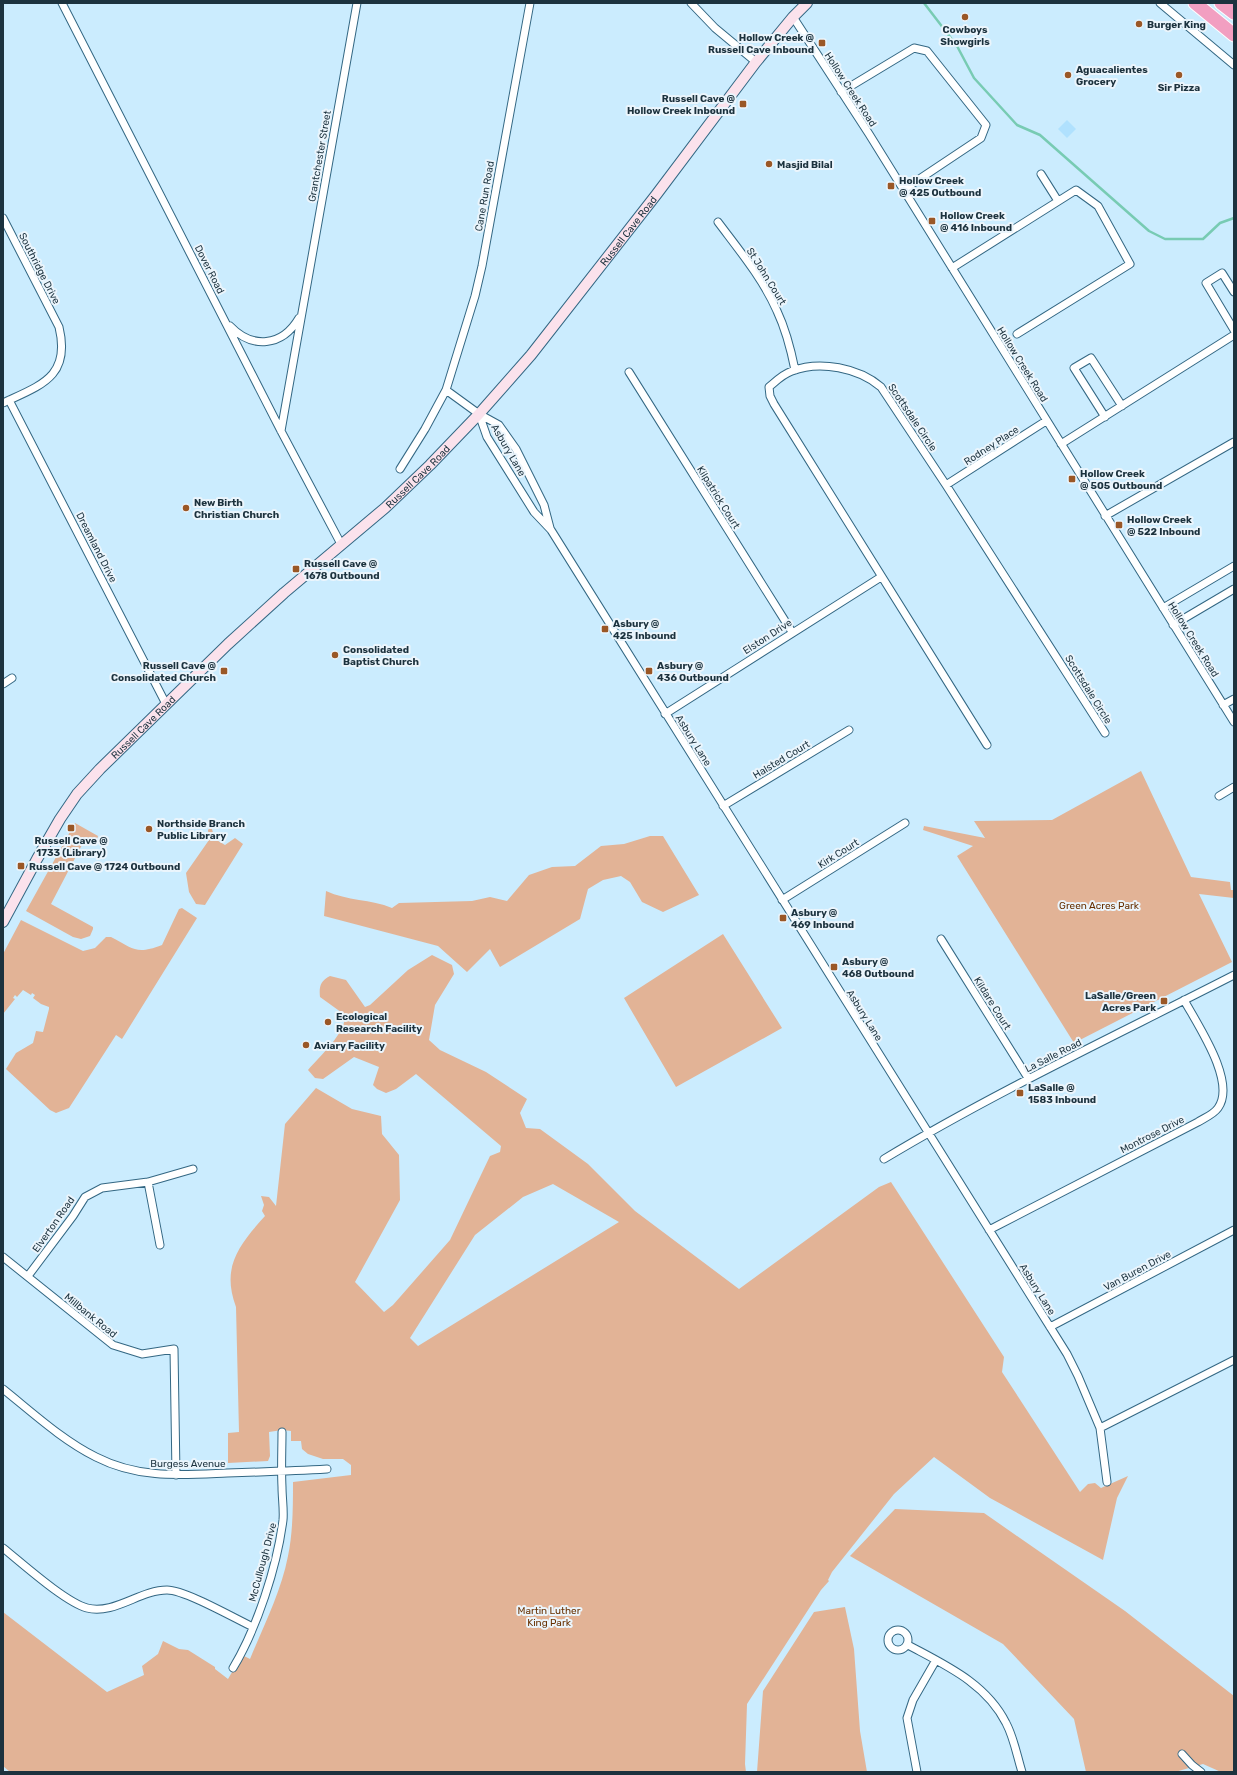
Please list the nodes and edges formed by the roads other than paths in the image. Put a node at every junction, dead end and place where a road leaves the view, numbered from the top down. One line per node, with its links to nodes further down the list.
1 (62, 3): 10 (street, Dover Road)
2 (68, 3): 10 (street)
3 (357, 3): 24 (street, Grantchester Street)
4 (530, 3): 31 (street, Cane Run Road)
5 (691, 3): 14 (street)
6 (807, 3): 12 (main road, Russell Cave Road)
7 (1160, 3): 15 (street)
8 (1195, 3): 13 (highway)
9 (1221, 3): 11 (highway)
10 (67, 13): 25 (street, Dover Road)
11 (1234, 14)
12 (793, 17): 14 (main road, Russell Cave Road); 16 (street, Hollow Creek Road)
13 (1234, 35)
14 (756, 62): 34 (main road, Russell Cave Road)
15 (1234, 65)
16 (841, 92): 18 (street, Hollow Creek Road); 18 (street)
17 (1041, 174): 19 (street)
18 (903, 190): 22 (street, Hollow Creek Road)
19 (1058, 201): 22 (street); 27 (street)
20 (3, 218): 32 (street, Southridge Drive)
21 (718, 222): 29 (street, St John Court)
22 (952, 268): 36 (street, Hollow Creek Road)
23 (1234, 292): 26 (street)
24 (302, 313): 25 (street, Grantchester Street); 37 (street, Grantchester Street)
25 (225, 321): 37 (street, Dover Road)
26 (1234, 330)
27 (1018, 334)
28 (1234, 336): 33 (street)
29 (795, 370): 41 (street, Scottsdale Circle); 46 (street, Scottsdale Circle)
30 (629, 372): 50 (street, Kilpatrick Court)
31 (446, 390): 34 (street); 40 (street, Cane Run Road)
32 (6, 402): 54 (street, Dreamland Drive)
33 (1122, 406): 35 (street); 35 (street)
34 (479, 414): 43 (street, Asbury Lane); 43 (street, Asbury Lane); 44 (main road, Russell Cave Road)
35 (1105, 416): 39 (street)
36 (1046, 421): 39 (street, Hollow Creek Road); 41 (street, Rodney Place)
37 (281, 432): 44 (street, Dover Road)
38 (1234, 442): 42 (street)
39 (1061, 444): 42 (street, Hollow Creek Road)
40 (400, 469)
41 (946, 485): 59 (street, Scottsdale Circle)
42 (1105, 516): 48 (street, Hollow Creek Road)
43 (551, 530): 56 (street, Asbury Lane)
44 (342, 544): 54 (main road, Russell Cave Road)
45 (1234, 566): 48 (street)
46 (881, 577): 50 (street, Elston Drive); 60 (street, Scottsdale Circle)
47 (1234, 590): 49 (street)
48 (1163, 608): 49 (street, Hollow Creek Road)
49 (1173, 625): 55 (street, Hollow Creek Road)
50 (792, 632): 56 (street, Elston Drive)
51 (12, 678): 52 (street)
52 (3, 684)
53 (1234, 699): 55 (street)
54 (166, 704): 66 (main road, Russell Cave Road)
55 (1224, 705): 57 (street, Hollow Creek Road)
56 (665, 714): 63 (street, Asbury Lane)
57 (1234, 722)
58 (849, 730): 63 (street, Halsted Court)
59 (1105, 733)
60 (987, 745)
61 (1234, 787): 62 (street)
62 (1219, 796)
63 (723, 806): 65 (street, Asbury Lane)
64 (905, 823): 65 (street, Kirk Court)
65 (782, 900): 72 (street, Asbury Lane)
66 (7, 907): 67 (main road, Russell Cave Road)
67 (3, 922)
68 (941, 939): 71 (street, Kildare Court)
69 (1234, 974): 70 (street, La Salle Road)
70 (1184, 1000): 71 (street, La Salle Road); 76 (street, Montrose Drive)
71 (1028, 1078): 72 (street, La Salle Road)
72 (927, 1133): 73 (street, La Salle Road); 76 (street, Asbury Lane)
73 (884, 1158)
74 (193, 1169): 75 (street, Elverton Road)
75 (148, 1182): 78 (street); 80 (street, Elverton Road)
76 (989, 1230): 81 (street, Asbury Lane)
77 (1234, 1230): 81 (street, Van Buren Drive)
78 (160, 1245)
79 (3, 1257): 80 (street, Millbank Road)
80 (28, 1276): 88 (street, Millbank Road)
81 (1050, 1327): 84 (street, Asbury Lane)
82 (1234, 1360): 84 (street)
83 (3, 1389): 88 (street, Burgess Avenue)
84 (1100, 1428): 89 (street, Asbury Lane)
85 (282, 1432): 87 (street, McCullough Drive)
86 (327, 1469): 87 (street, Burgess Avenue)
87 (281, 1472): 88 (street, Burgess Avenue); 91 (street, McCullough Drive)
88 (176, 1475)
89 (1107, 1482)
90 (3, 1548): 91 (street)
91 (253, 1627): 94 (street, McCullough Drive)
92 (908, 1645): 93 (street)
93 (936, 1660): 96 (street); 97 (street)
94 (233, 1668)
95 (1182, 1754): 98 (street)
96 (917, 1772)
97 (1022, 1772)
98 (1201, 1772)

